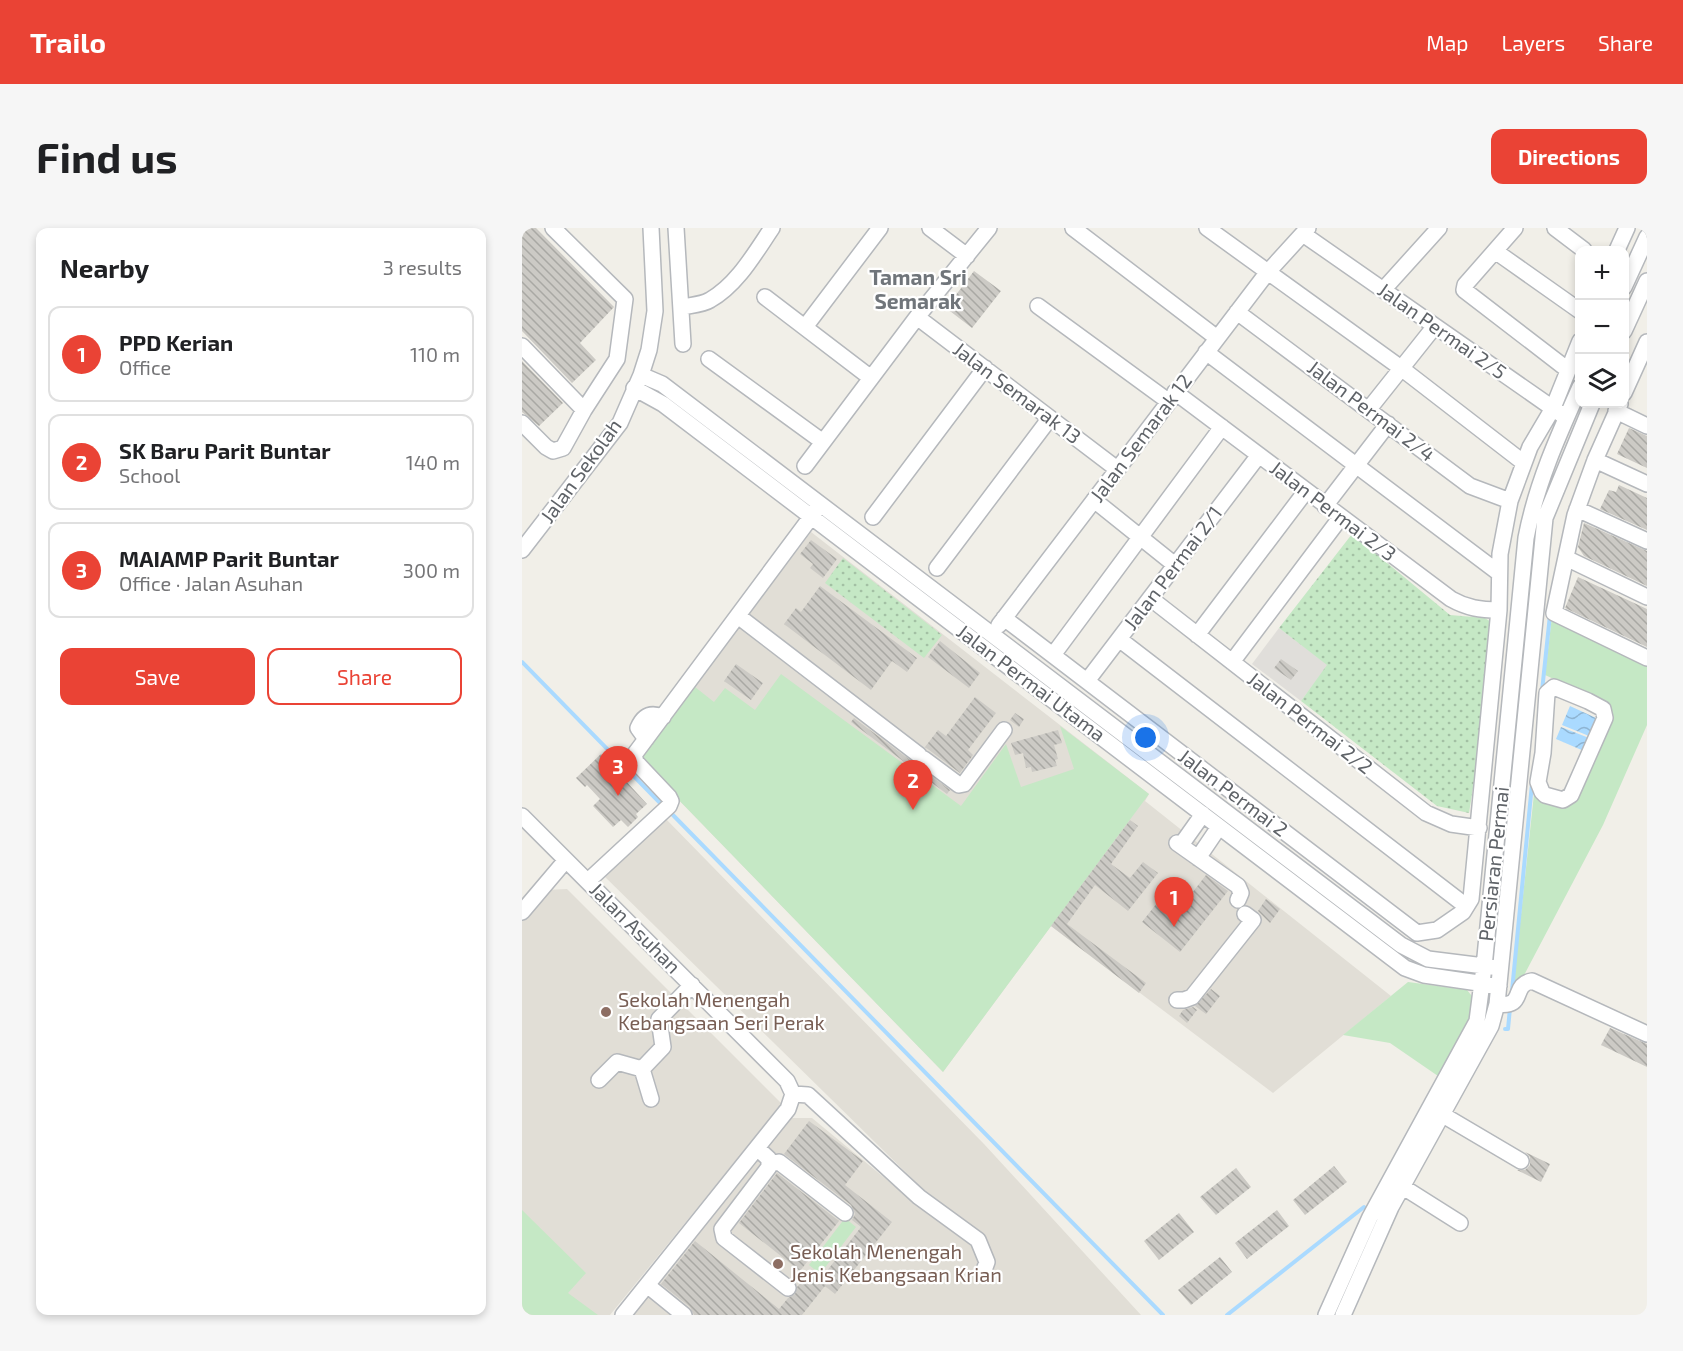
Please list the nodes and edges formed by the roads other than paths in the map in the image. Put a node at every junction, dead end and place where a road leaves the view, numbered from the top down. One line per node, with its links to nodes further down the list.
1 (553, 228): 56 (street)
2 (651, 228): 46 (street, Jalan Sekolah)
3 (676, 228): 27 (street)
4 (772, 228): 27 (street)
5 (880, 228): 33 (street)
6 (930, 228): 19 (street)
7 (989, 228): 19 (street)
8 (1073, 228): 34 (street)
9 (1207, 228): 21 (street)
10 (1439, 228): 24 (street)
11 (1515, 228): 18 (street)
12 (1555, 228): 16 (street)
13 (1627, 228): 17 (street)
14 (1305, 231): 21 (street, Jalan Semarak 12); 24 (street, Jalan Permai 2/5)
15 (1647, 237): 20 (street)
16 (1579, 246)
17 (1619, 246)
18 (1495, 251): 28 (street); 44 (street)
19 (967, 256): 30 (street)
20 (1643, 256): 22 (street)
21 (1267, 273): 29 (street, Jalan Semarak 12); 43 (street)
22 (1629, 279)
23 (1647, 281): 31 (street)
24 (1383, 290): 32 (street, Jalan Permai 2/5)
25 (765, 297): 33 (street)
26 (1038, 306): 48 (street, Jalan Permai 2/3)
27 (682, 307): 36 (street)
28 (1575, 307)
29 (1237, 312): 34 (street, Jalan Semarak 12); 55 (street, Jalan Permai 2/4)
30 (917, 317): 42 (street, Jalan Semarak 13); 45 (street)
31 (1629, 320)
32 (1435, 326): 43 (street); 51 (street, Jalan Permai 2/5)
33 (805, 327): 45 (street)
34 (1217, 338): 38 (street, Jalan Semarak 12)
35 (1647, 342): 41 (street)
36 (683, 344)
37 (522, 346): 56 (street)
38 (1206, 352): 48 (street, Jalan Semarak 12); 69 (street)
39 (1575, 353): 44 (street)
40 (710, 359): 65 (street)
41 (1642, 366): 47 (street)
42 (985, 368): 58 (street, Jalan Semarak 13); 79 (street)
43 (1401, 368): 55 (street); 68 (street)
44 (1568, 370): 51 (street)
45 (871, 378): 65 (street)
46 (638, 381): 50 (street, Jalan Permai Utama); 60 (street, Jalan Sekolah); 78 (street, Jalan Permai Utama); 81 (street, Jalan Sekolah)
47 (1629, 386)
48 (1172, 397): 63 (street, Jalan Permai 2/3); 71 (street, Jalan Semarak 12)
49 (1575, 398): 57 (street, Persiaran Permai)
50 (663, 404): 60 (street); 78 (street, Jalan Permai Utama)
51 (1553, 408): 57 (street, Jalan Permai 2/5); 68 (street)
52 (1590, 408): 64 (street, Persiaran Permai)
53 (1618, 408): 67 (street)
54 (1620, 408): 62 (street)
55 (1369, 409): 61 (street, Jalan Permai 2/4)
56 (584, 410): 59 (street)
57 (1566, 417): 64 (street, Jalan Permai 2/5); 116 (street, Persiaran Permai)
58 (1050, 418): 71 (street, Jalan Semarak 13); 87 (street)
59 (522, 423)
60 (620, 423): 84 (street, Jalan Sekolah)
61 (1388, 424): 69 (street); 75 (street, Jalan Permai 2/4)
62 (1647, 426)
63 (1222, 427): 66 (street, Jalan Permai 2/3); 82 (street)
64 (1581, 428): 102 (street, Persiaran Permai)
65 (823, 442): 70 (street)
66 (1259, 455): 73 (street, Jalan Permai 2/3); 86 (street, Jalan Permai 2/1)
67 (1595, 460): 72 (street); 77 (street)
68 (1524, 463): 75 (street)
69 (1357, 465): 76 (street); 88 (street)
70 (805, 466)
71 (1117, 469): 74 (street, Jalan Semarak 12)
72 (1647, 484)
73 (1306, 491): 76 (street, Jalan Permai 2/3); 94 (street)
74 (1094, 500): 82 (street); 93 (street, Jalan Semarak 12)
75 (1510, 501): 88 (street)
76 (1325, 506): 80 (street, Jalan Permai 2/3)
77 (1577, 509): 83 (street); 85 (street)
78 (816, 511): 92 (street); 96 (street, Jalan Permai Utama)
79 (873, 517)
80 (1341, 517): 91 (street, Jalan Permai 2/3); 99 (street)
81 (522, 534)
82 (1139, 536): 86 (street); 97 (street)
83 (1647, 541)
84 (522, 550)
85 (1566, 558): 89 (street); 98 (street)
86 (1175, 565): 90 (street, Jalan Permai 2/1)
87 (937, 568)
88 (1499, 573): 91 (street)
89 (1647, 597)
90 (1150, 598): 94 (street, Jalan Permai 2/2); 95 (street, Jalan Permai 2/1)
91 (1499, 609): 108 (street)
92 (738, 616): 101 (street); 111 (street)
93 (1004, 618): 96 (street, Jalan Semarak 12); 97 (street, Jalan Permai 2)
94 (1197, 635): 99 (street, Jalan Permai 2/2)
95 (1119, 639): 100 (street, Jalan Permai 2/1); 113 (street)
96 (988, 641): 105 (street, Jalan Permai Utama); 107 (street, Jalan Permai Utama)
97 (1053, 655): 100 (street, Jalan Permai 2)
98 (1647, 658)
99 (1232, 662): 108 (street, Jalan Permai 2/2)
100 (1087, 681): 104 (street, Jalan Permai 2)
101 (1004, 730)
102 (1522, 744): 103 (street); 117 (street, Persiaran Permai)
103 (1543, 745): 103 (street)
104 (1252, 808): 107 (street); 113 (street, Jalan Permai 2)
105 (1203, 814): 107 (street, Jalan Permai Utama); 109 (street)
106 (522, 816): 110 (street, Jalan Asuhan)
107 (1230, 828): 109 (street); 116 (street, Jalan Permai Utama); 118 (street, Jalan Permai Utama)
108 (1479, 828): 113 (street)
109 (1198, 858): 112 (street)
110 (566, 860): 111 (street, Jalan Asuhan); 114 (street)
111 (588, 881): 119 (street, Jalan Asuhan)
112 (1238, 900)
113 (1466, 906)
114 (522, 912)
115 (1245, 914): 121 (street)
116 (1484, 967): 117 (street, Jalan Permai Utama); 118 (street, Persiaran Permai)
117 (1500, 968): 120 (street, Persiaran Permai)
118 (1482, 984): 120 (street, Jalan Permai Utama); 141 (street, Persiaran Permai)
119 (692, 985): 124 (street); 126 (street, Jalan Asuhan)
120 (1499, 986): 122 (street, Persiaran Permai)
121 (1177, 1000)
122 (1497, 1004): 123 (street); 128 (street, Persiaran Permai)
123 (1647, 1034)
124 (642, 1069): 125 (street); 127 (street)
125 (599, 1080)
126 (793, 1094): 129 (street); 135 (street)
127 (651, 1099)
128 (1443, 1115): 130 (street); 132 (street, Persiaran Permai)
129 (757, 1148): 131 (street); 136 (street)
130 (1521, 1161)
131 (770, 1164): 133 (street); 137 (street)
132 (1403, 1187): 134 (street); 138 (street, Persiaran Permai)
133 (845, 1213)
134 (1461, 1223)
135 (983, 1273)
136 (647, 1285): 139 (street); 140 (street)
137 (788, 1288)
138 (1349, 1313)
139 (623, 1315)
140 (684, 1315)
141 (1326, 1315)

